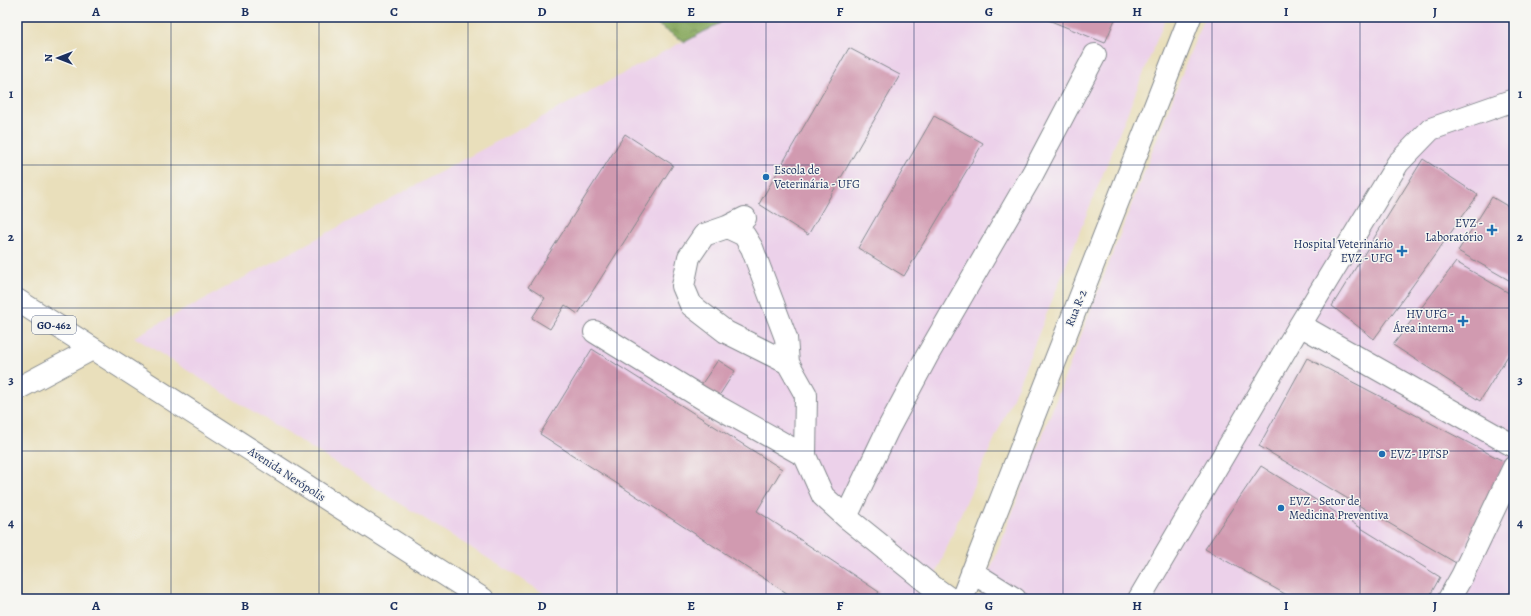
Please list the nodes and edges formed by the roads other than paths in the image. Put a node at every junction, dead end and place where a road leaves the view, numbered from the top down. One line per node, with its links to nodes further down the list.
1 (1190, 17): 14 (street, Rua R-2)
2 (1095, 55): 13 (street)
3 (1514, 100): 5 (street)
4 (17, 300): 7 (street, GO-462)
5 (1300, 325): 10 (street); 19 (street)
6 (595, 332): 11 (street)
7 (92, 349): 9 (street); 15 (street, Avenida Nerópolis)
8 (788, 363): 8 (street); 11 (street)
9 (17, 389)
10 (1514, 446)
11 (806, 456): 13 (street)
12 (1514, 467): 20 (street)
13 (846, 516): 16 (street)
14 (972, 572): 17 (street, Rua R-2); 18 (street)
15 (483, 599)
16 (950, 599)
17 (962, 599)
18 (1016, 599)
19 (1139, 599)
20 (1449, 599)

